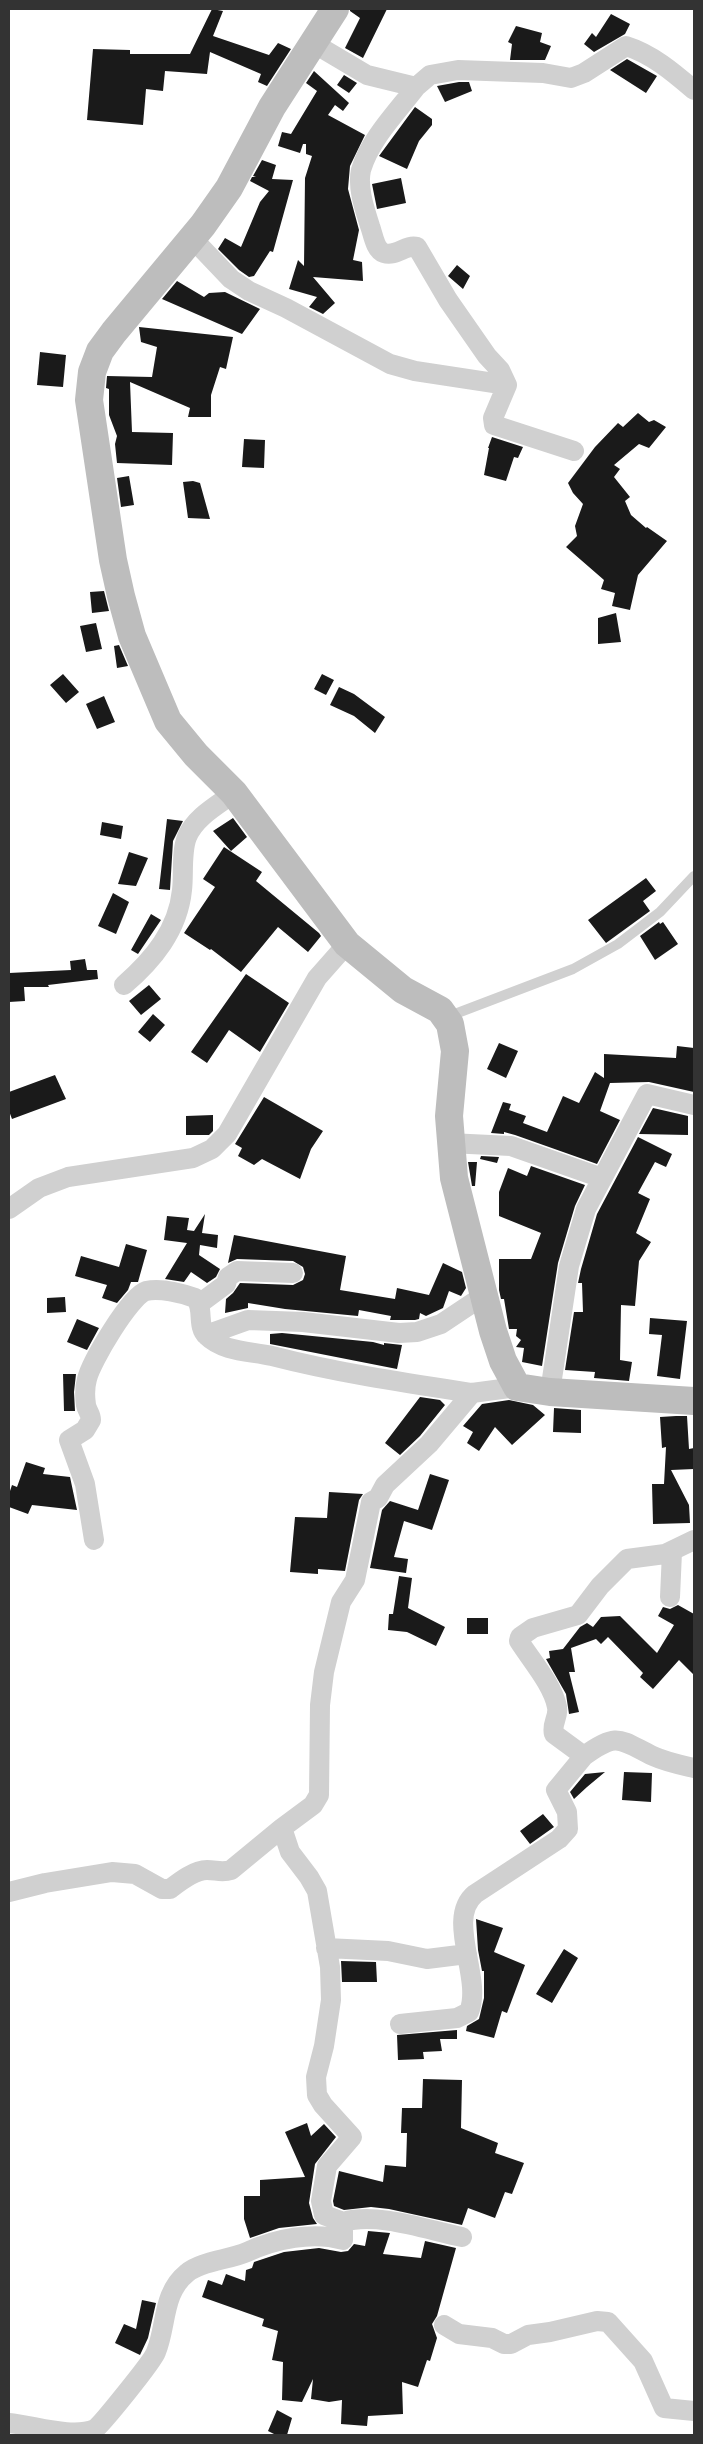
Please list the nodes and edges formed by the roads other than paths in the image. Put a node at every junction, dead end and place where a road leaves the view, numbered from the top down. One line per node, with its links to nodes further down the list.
1 (335, 9): 2 (street)
2 (313, 44): 3 (street); 5 (street)
3 (416, 87): 4 (street); 6 (street)
4 (694, 90)
5 (192, 238): 6 (street); 8 (street)
6 (507, 385): 7 (street)
7 (574, 451)
8 (234, 793): 10 (street); 11 (street)
9 (694, 876): 12 (lane)
10 (347, 944): 12 (street); 16 (street)
11 (124, 985)
12 (446, 1017): 14 (street)
13 (694, 1105): 15 (street)
14 (449, 1143): 15 (street); 18 (street)
15 (602, 1178): 22 (street)
16 (9, 1209)
17 (293, 1274): 19 (street)
18 (483, 1296): 20 (street); 21 (street)
19 (199, 1304): 20 (street); 25 (street)
20 (206, 1335): 23 (street)
21 (517, 1387): 22 (street); 23 (street)
22 (550, 1392): 24 (street)
23 (472, 1394): 31 (street)
24 (694, 1401)
25 (94, 1540)
26 (694, 1540): 27 (street)
27 (672, 1552): 28 (street); 29 (street)
28 (670, 1597)
29 (584, 1756): 30 (street); 34 (street)
30 (694, 1768)
31 (282, 1828): 32 (street); 33 (street)
32 (9, 1892)
33 (326, 1948): 34 (street); 36 (street)
34 (467, 1954): 35 (street)
35 (400, 2024)
36 (343, 2222): 37 (street); 40 (street)
37 (462, 2237)
38 (444, 2325): 39 (street)
39 (694, 2411)
40 (9, 2423)

